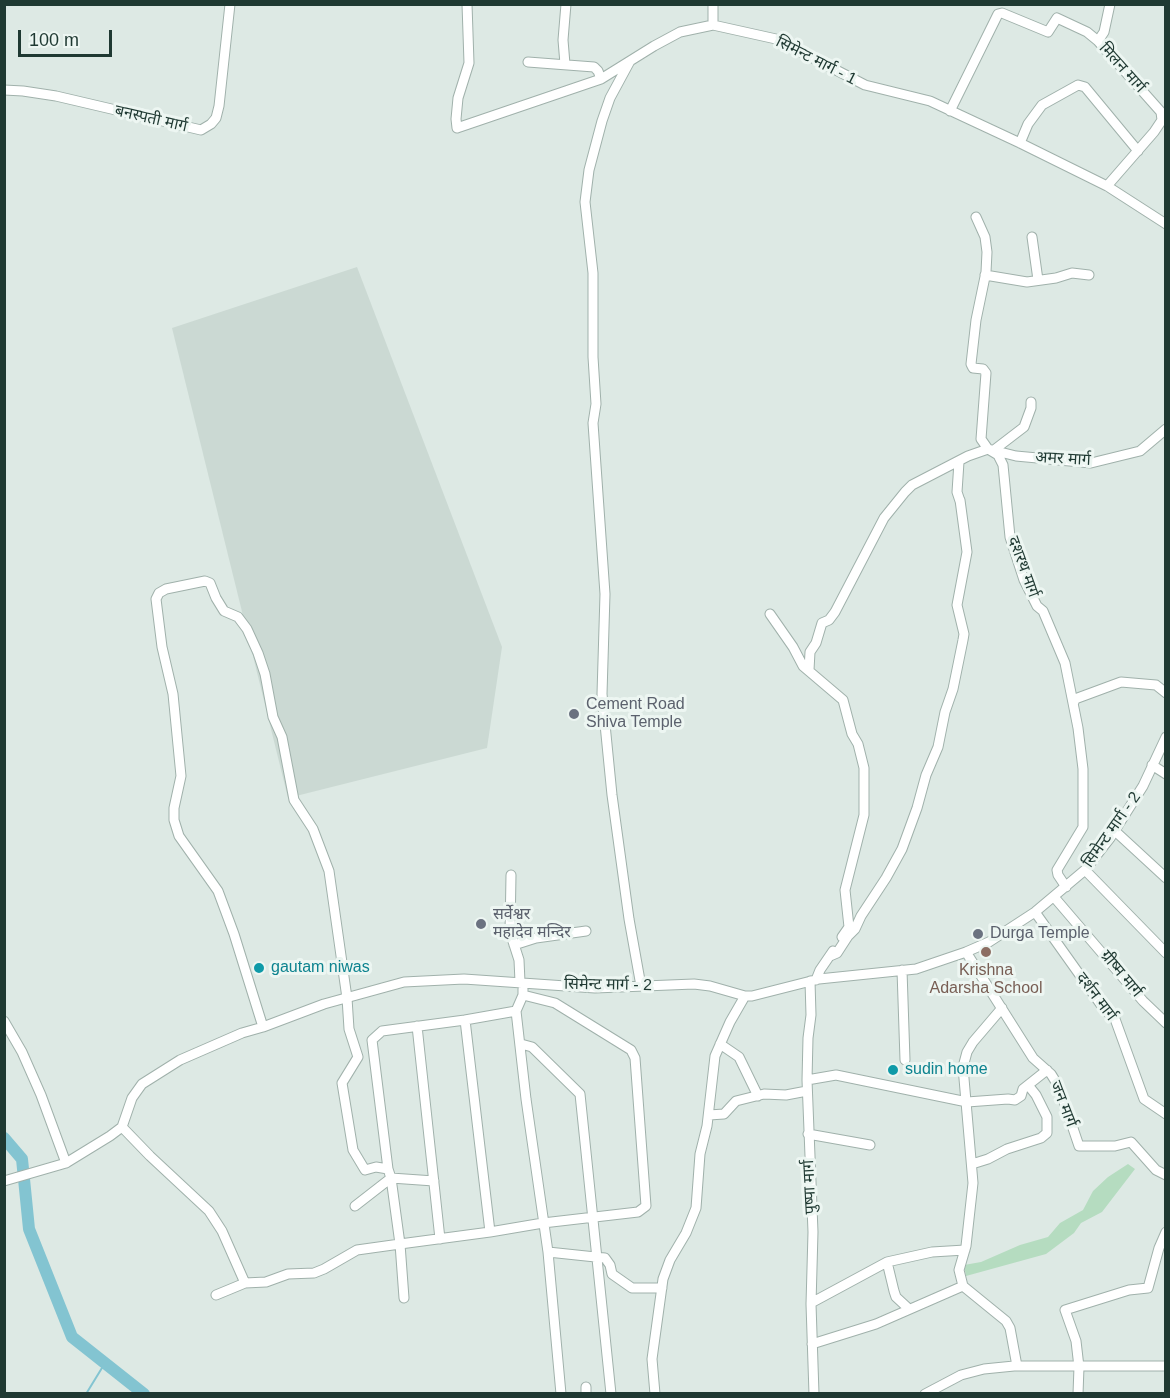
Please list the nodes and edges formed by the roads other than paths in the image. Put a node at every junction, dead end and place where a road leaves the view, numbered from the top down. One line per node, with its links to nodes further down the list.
1 (230, 4): 12 (street, बनस्पती मार्ग)
2 (467, 4): 11 (street, सिमेन्ट मार्ग - 1)
3 (566, 4): 10 (street)
4 (713, 4): 6 (street)
5 (1110, 4): 7 (street)
6 (713, 25): 8 (street, सिमेन्ट मार्ग - 1); 13 (street, सिमेन्ट मार्ग - 1)
7 (1098, 41): 13 (street, मिलन मार्ग); 14 (street, मिलन मार्ग)
8 (630, 61): 11 (street, सिमेन्ट मार्ग - 1); 50 (street)
9 (528, 62): 10 (street)
10 (565, 64): 11 (street)
11 (601, 79)
12 (4, 90)
13 (950, 111): 15 (street, सिमेन्ट मार्ग - 1)
14 (1164, 121): 16 (street, मिलन मार्ग)
15 (1020, 143): 16 (street); 17 (street, सिमेन्ट मार्ग - 1)
16 (1138, 151): 17 (street, मिलन मार्ग)
17 (1107, 186): 19 (street, सिमेन्ट मार्ग - 1)
18 (976, 217): 21 (street, दशरथ मार्ग)
19 (1166, 224)
20 (1032, 237): 23 (street)
21 (985, 275): 23 (street); 26 (street, दशरथ मार्ग)
22 (1089, 275): 23 (street)
23 (1038, 280)
24 (1031, 402): 26 (street)
25 (1166, 429): 26 (street, अमर मार्ग)
26 (991, 450): 27 (street); 31 (street, दशरथ मार्ग)
27 (959, 462): 29 (street); 46 (street)
28 (770, 614): 29 (street)
29 (809, 670): 46 (street)
30 (1166, 693): 31 (street)
31 (1074, 702): 39 (street, दशरथ मार्ग)
32 (1166, 737): 33 (street, सिमेन्ट मार्ग - 2)
33 (1152, 765): 34 (street); 35 (street, सिमेन्ट मार्ग - 2)
34 (1166, 774)
35 (1115, 831): 36 (street, सिमेन्ट मार्ग - 2); 38 (street)
36 (1085, 870): 39 (street, सिमेन्ट मार्ग - 2); 45 (street)
37 (511, 875): 43 (street)
38 (1166, 878)
39 (1066, 887): 40 (street, सिमेन्ट मार्ग - 2)
40 (1054, 897): 41 (street, सिमेन्ट मार्ग - 2); 58 (street, ग्रीष्म मार्ग)
41 (1035, 912): 44 (street, सिमेन्ट मार्ग - 2); 70 (street, दर्शन मार्ग)
42 (586, 931): 43 (street)
43 (514, 945): 49 (street)
44 (966, 952): 47 (street, सिमेन्ट मार्ग - 2); 54 (street, जन मार्ग)
45 (1166, 953)
46 (830, 956): 48 (street)
47 (902, 970): 48 (street, सिमेन्ट मार्ग - 2); 63 (street)
48 (813, 981): 52 (street, सिमेन्ट मार्ग - 2); 65 (street, पुष्पा मार्ग)
49 (521, 982): 50 (street, सिमेन्ट मार्ग - 2); 51 (street); 53 (street, सिमेन्ट मार्ग - 2)
50 (641, 986): 52 (street, सिमेन्ट मार्ग - 2)
51 (524, 995): 55 (street); 82 (street)
52 (745, 996): 62 (street)
53 (347, 998): 60 (street, सिमेन्ट मार्ग - 2); 60 (street); 77 (street)
54 (1002, 1008): 64 (street, जन मार्ग); 69 (street)
55 (516, 1011): 56 (street); 61 (street)
56 (465, 1020): 59 (street); 84 (street)
57 (4, 1021): 75 (street)
58 (1166, 1023)
59 (417, 1026): 77 (street); 80 (street)
60 (263, 1027): 72 (street, सिमेन्ट मार्ग - 2)
61 (521, 1044): 82 (street); 83 (street)
62 (720, 1044): 68 (street); 71 (street)
63 (905, 1060)
64 (1047, 1070): 66 (street); 78 (street, जन मार्ग)
65 (807, 1080): 67 (street, पुष्पा मार्ग); 69 (street)
66 (1029, 1085): 69 (street); 76 (street)
67 (807, 1091): 68 (street); 73 (street, पुष्पा मार्ग)
68 (758, 1096): 71 (street)
69 (967, 1102): 76 (street)
70 (1166, 1114)
71 (708, 1115): 94 (street)
72 (122, 1127): 75 (street); 92 (street)
73 (808, 1134): 74 (street); 97 (street, पुष्पा मार्ग)
74 (870, 1145)
75 (66, 1163): 79 (street)
76 (972, 1164): 88 (street)
77 (390, 1173): 80 (street); 81 (street); 87 (street)
78 (1166, 1175)
79 (4, 1181)
80 (434, 1181): 86 (street)
81 (355, 1206)
82 (592, 1216): 83 (street); 90 (street)
83 (543, 1223): 84 (street); 89 (street)
84 (490, 1232): 86 (street)
85 (1166, 1232): 102 (street)
86 (440, 1239): 87 (street)
87 (400, 1244): 92 (street); 96 (street)
88 (965, 1250): 91 (street); 93 (street)
89 (548, 1252): 90 (street); 103 (street)
90 (597, 1257): 94 (street); 104 (street)
91 (887, 1262): 97 (street); 98 (street)
92 (245, 1283): 95 (street)
93 (963, 1286): 98 (street); 100 (street)
94 (662, 1288): 105 (street)
95 (216, 1295)
96 (404, 1298)
97 (811, 1303): 99 (street, पुष्पा मार्ग)
98 (909, 1309): 99 (street)
99 (812, 1344): 106 (street, पुष्पा मार्ग)
100 (1017, 1366): 102 (street); 107 (street)
101 (1166, 1366): 102 (street)
102 (1079, 1367): 108 (street)
103 (561, 1394)
104 (611, 1394)
105 (655, 1394)
106 (814, 1394)
107 (925, 1394)
108 (1078, 1394)

